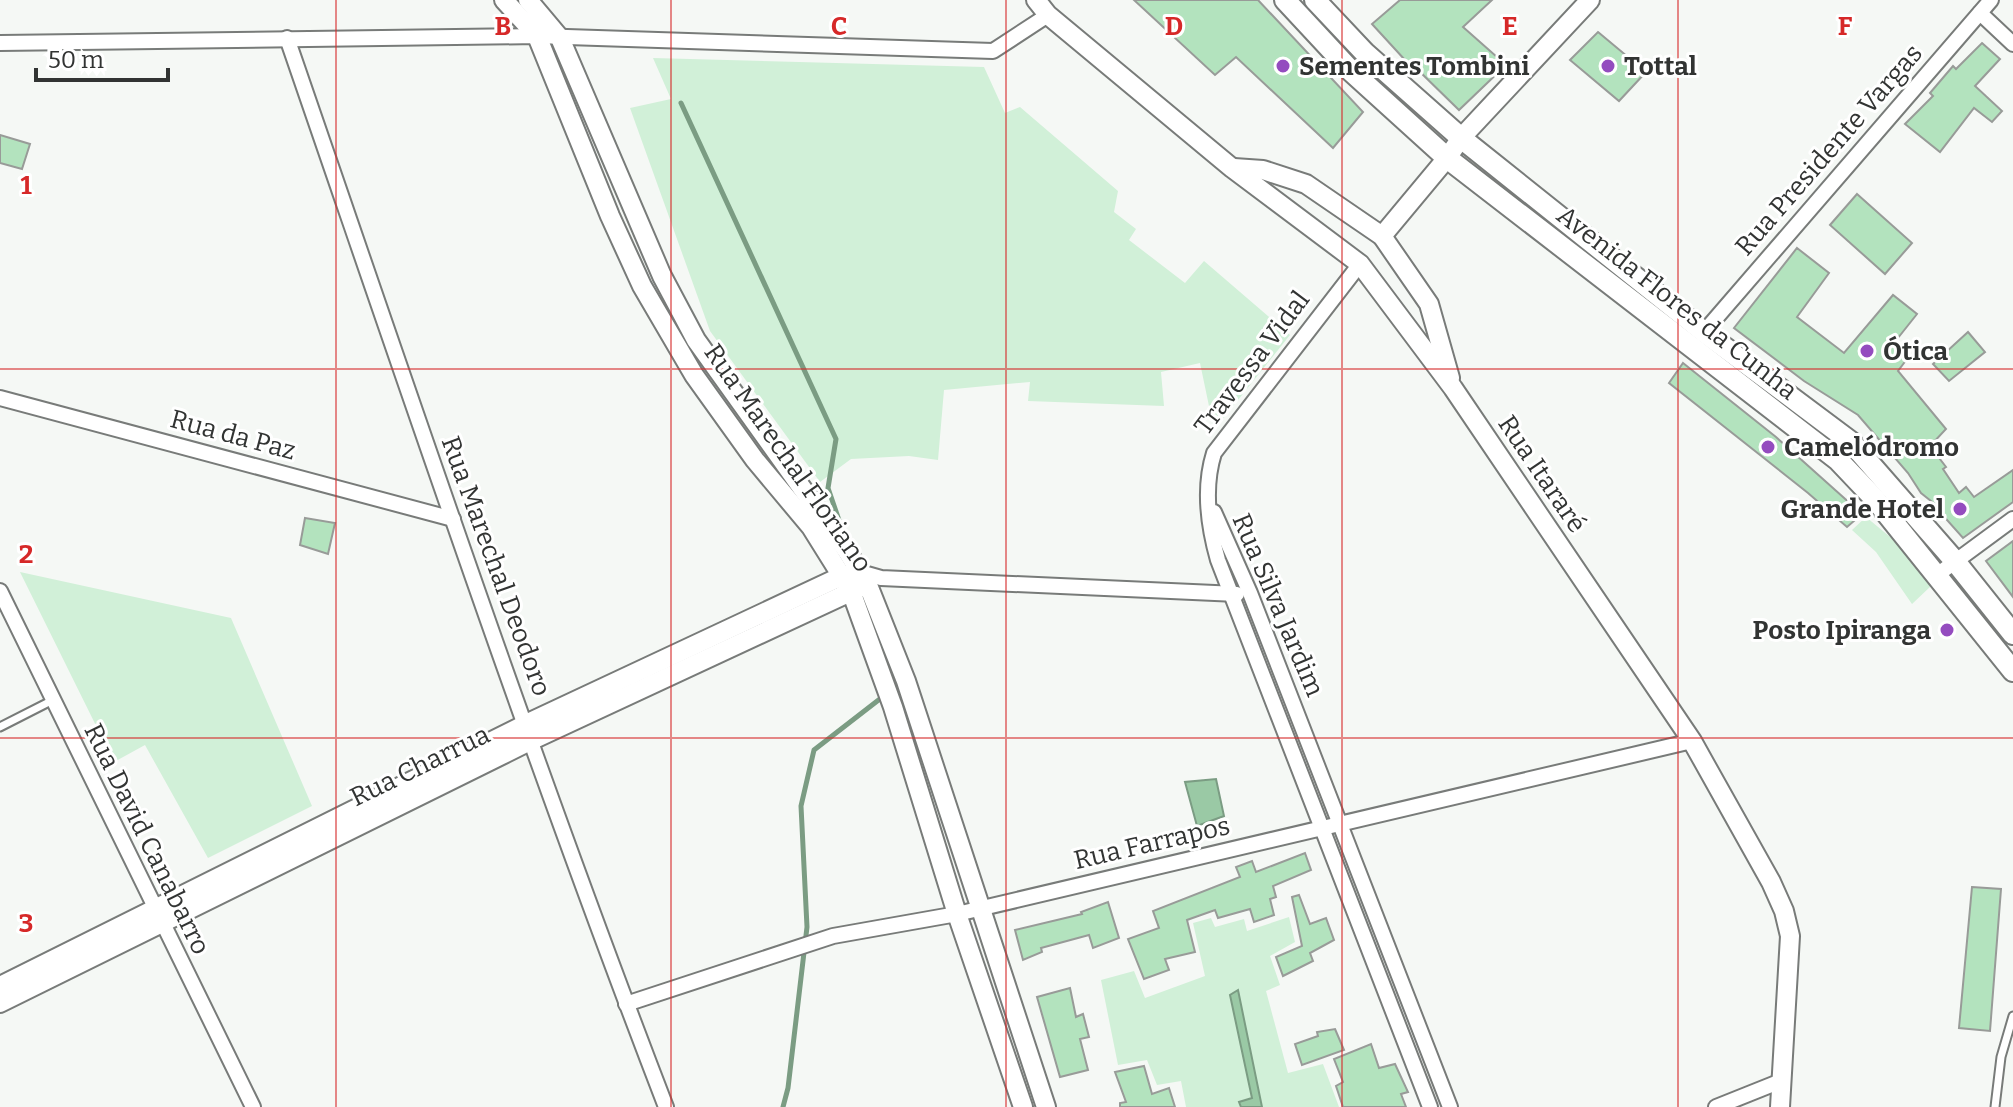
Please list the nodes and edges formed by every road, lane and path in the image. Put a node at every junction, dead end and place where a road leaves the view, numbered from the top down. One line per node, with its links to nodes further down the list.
1 (504, 0): 10 (street, Rua Marechal Floriano)
2 (528, 0): 12 (street, Rua Marechal Floriano)
3 (1036, 0): 9 (street, Rua Itararé)
4 (1285, 0): 16 (main road, Avenida Flores da Cunha)
5 (1315, 0): 15 (main road, Avenida Flores da Cunha)
6 (1590, 0): 15 (street)
7 (1991, 0): 8 (street, Rua Presidente Vargas)
8 (1980, 13): 14 (street); 22 (street, Rua Presidente Vargas)
9 (1048, 15): 12 (street); 17 (street, Rua Itararé)
10 (537, 36): 11 (street); 12 (street); 21 (street, Rua Marechal Floriano)
11 (287, 38): 13 (street); 26 (street, Rua Marechal Deodoro)
12 (560, 38): 20 (street, Rua Marechal Floriano)
13 (0, 43)
14 (2013, 44)
15 (1461, 138): 16 (street); 22 (main road, Avenida Flores da Cunha)
16 (1447, 158): 18 (street); 29 (main road, Avenida Flores da Cunha)
17 (1232, 168): 18 (street); 19 (street, Rua Itararé)
18 (1382, 236): 23 (street)
19 (1360, 264): 23 (street, Rua Itararé); 25 (street, Travessa Vidal)
20 (662, 276): 21 (street); 30 (street, Rua Marechal Floriano)
21 (642, 286): 30 (street, Rua Marechal Floriano)
22 (1704, 332): 28 (main road, Avenida Flores da Cunha)
23 (1453, 388): 41 (street, Rua Itararé)
24 (0, 398): 26 (street, Rua da Paz)
25 (1208, 501): 32 (street, Rua Silva Jardim); 33 (street, Rua Silva Jardim)
26 (453, 519): 40 (street, Rua Marechal Deodoro)
27 (2013, 519): 28 (street)
28 (1954, 560): 29 (street); 34 (main road, Avenida Flores da Cunha)
29 (1937, 575): 35 (main road, Avenida Flores da Cunha)
30 (860, 580): 33 (street); 40 (street, Rua Charrua); 44 (street, Rua Marechal Floriano); 45 (street, Rua Marechal Floriano)
31 (0, 591): 36 (street, Rua David Canabarro)
32 (1250, 593): 33 (street); 37 (street, Rua Silva Jardim)
33 (1232, 594): 38 (street, Rua Silva Jardim)
34 (2013, 634)
35 (2013, 671)
36 (53, 700): 39 (lane); 46 (street, Rua David Canabarro)
37 (1295, 709): 38 (street); 42 (street, Rua Silva Jardim)
38 (1280, 714): 43 (street, Rua Silva Jardim)
39 (0, 727)
40 (529, 732): 46 (street, Rua Charrua); 50 (street, Rua Marechal Deodoro)
41 (1692, 741): 42 (street, Rua Farrapos); 56 (street, Rua Itararé)
42 (1341, 824): 43 (street, Rua Farrapos); 51 (street, Rua Silva Jardim)
43 (1322, 829): 44 (street, Rua Farrapos); 52 (street, Rua Silva Jardim)
44 (979, 907): 45 (street, Rua Farrapos); 54 (street, Rua Marechal Floriano)
45 (957, 914): 50 (street, Rua Farrapos); 55 (street, Rua Marechal Floriano)
46 (158, 916): 47 (street, Rua Charrua); 59 (street, Rua David Canabarro)
47 (29, 980): 48 (street, Rua Charrua); 49 (street, Rua Charrua)
48 (0, 986)
49 (0, 1003)
50 (626, 1004): 60 (street, Rua Marechal Deodoro)
51 (1411, 1006): 52 (street); 57 (street, Rua Silva Jardim)
52 (1394, 1012): 58 (street, Rua Silva Jardim)
53 (2013, 1016): 66 (lane)
54 (1018, 1024): 55 (street); 62 (street, Rua Marechal Floriano)
55 (998, 1032): 61 (street, Rua Marechal Floriano)
56 (1781, 1081): 64 (street); 65 (street, Rua Itararé)
57 (1444, 1092): 58 (street); 63 (street, Rua Silva Jardim)
58 (1429, 1103)
59 (253, 1107)
60 (666, 1107)
61 (1023, 1107)
62 (1046, 1107)
63 (1450, 1107)
64 (1716, 1107)
65 (1780, 1107)
66 (1995, 1107)

